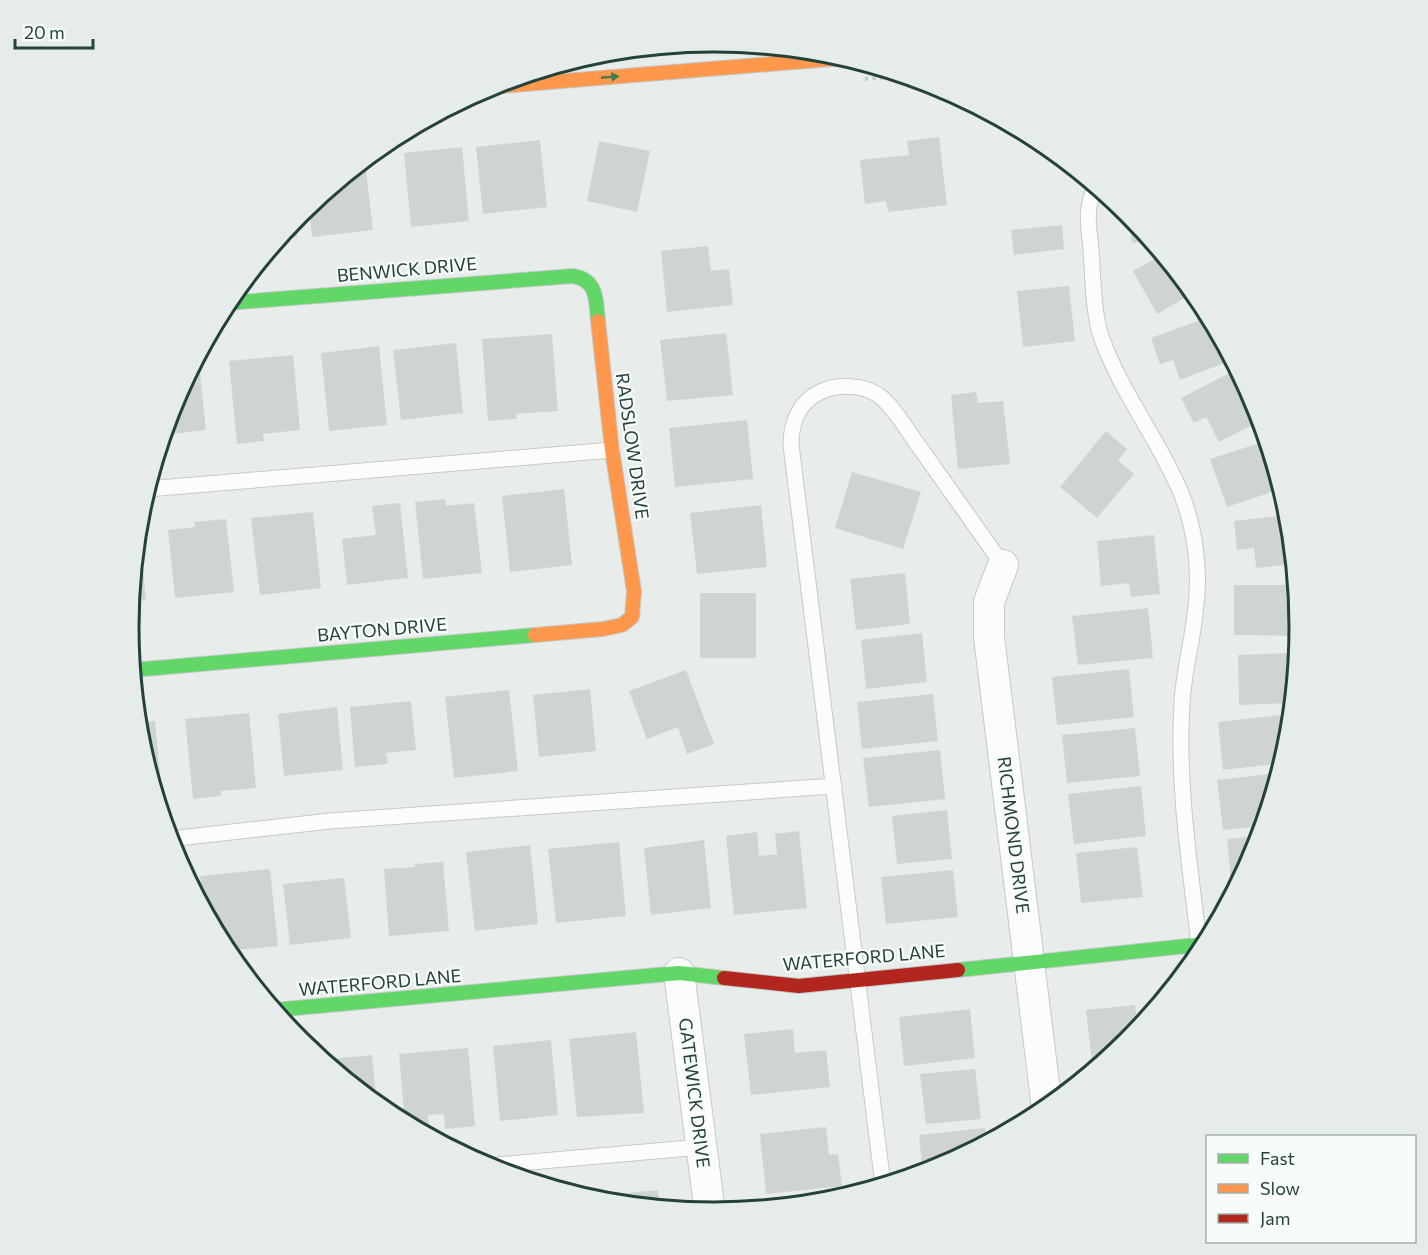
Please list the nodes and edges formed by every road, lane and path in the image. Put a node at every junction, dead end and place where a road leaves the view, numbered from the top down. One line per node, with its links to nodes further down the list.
1 (809, 61): 2 (street, one-way to 1)
2 (527, 84)
3 (1092, 194): 13 (lane)
4 (588, 280): 5 (street, BENWICK DRIVE); 6 (street, RADSLOW DRIVE)
5 (240, 302)
6 (612, 450): 7 (lane); 9 (street, RADSLOW DRIVE)
7 (157, 488)
8 (1003, 565): 11 (lane); 15 (street, RICHMOND DRIVE)
9 (632, 617): 10 (street, BAYTON DRIVE)
10 (140, 669)
11 (834, 786): 12 (lane); 17 (lane)
12 (179, 838)
13 (1201, 933)
14 (1193, 945): 15 (street, WATERFORD LANE)
15 (1029, 961): 17 (street, WATERFORD LANE); 19 (street, RICHMOND DRIVE)
16 (679, 973): 17 (street, WATERFORD LANE); 18 (street, WATERFORD LANE); 20 (street, GATEWICK DRIVE)
17 (858, 980): 22 (lane)
18 (284, 1009)
19 (1046, 1097)
20 (701, 1147): 21 (lane); 23 (street, GATEWICK DRIVE)
21 (508, 1164)
22 (882, 1177)
23 (708, 1202)

